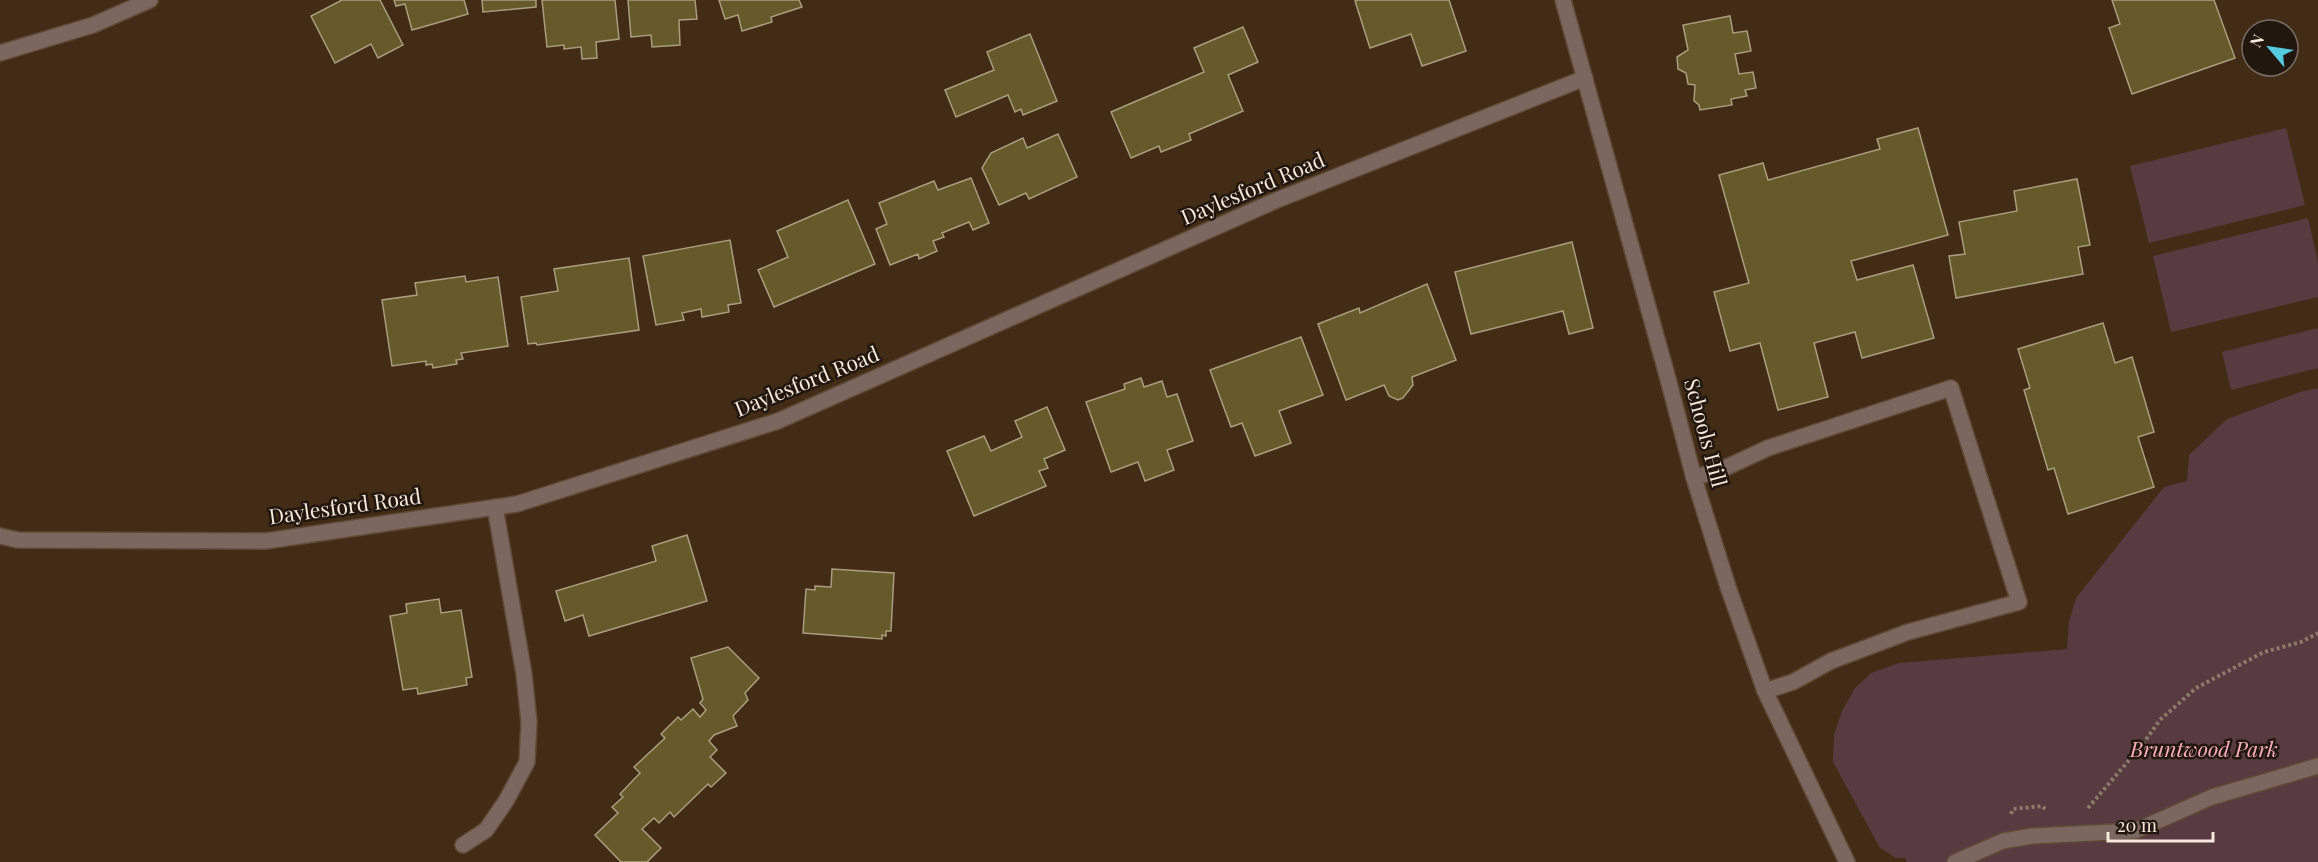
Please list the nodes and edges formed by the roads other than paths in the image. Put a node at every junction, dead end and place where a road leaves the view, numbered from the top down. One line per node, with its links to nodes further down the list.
1 (150, 0): 3 (street)
2 (1563, 0): 4 (street, Schools Hill)
3 (0, 53)
4 (1585, 78): 5 (street, Schools Hill); 6 (street, Daylesford Road)
5 (1694, 478): 8 (street, Schools Hill); 8 (street)
6 (495, 507): 7 (street, Daylesford Road); 10 (street)
7 (0, 536)
8 (1765, 691): 11 (street, Schools Hill)
9 (2318, 766): 12 (street)
10 (463, 845)
11 (1847, 862)
12 (1955, 862)

